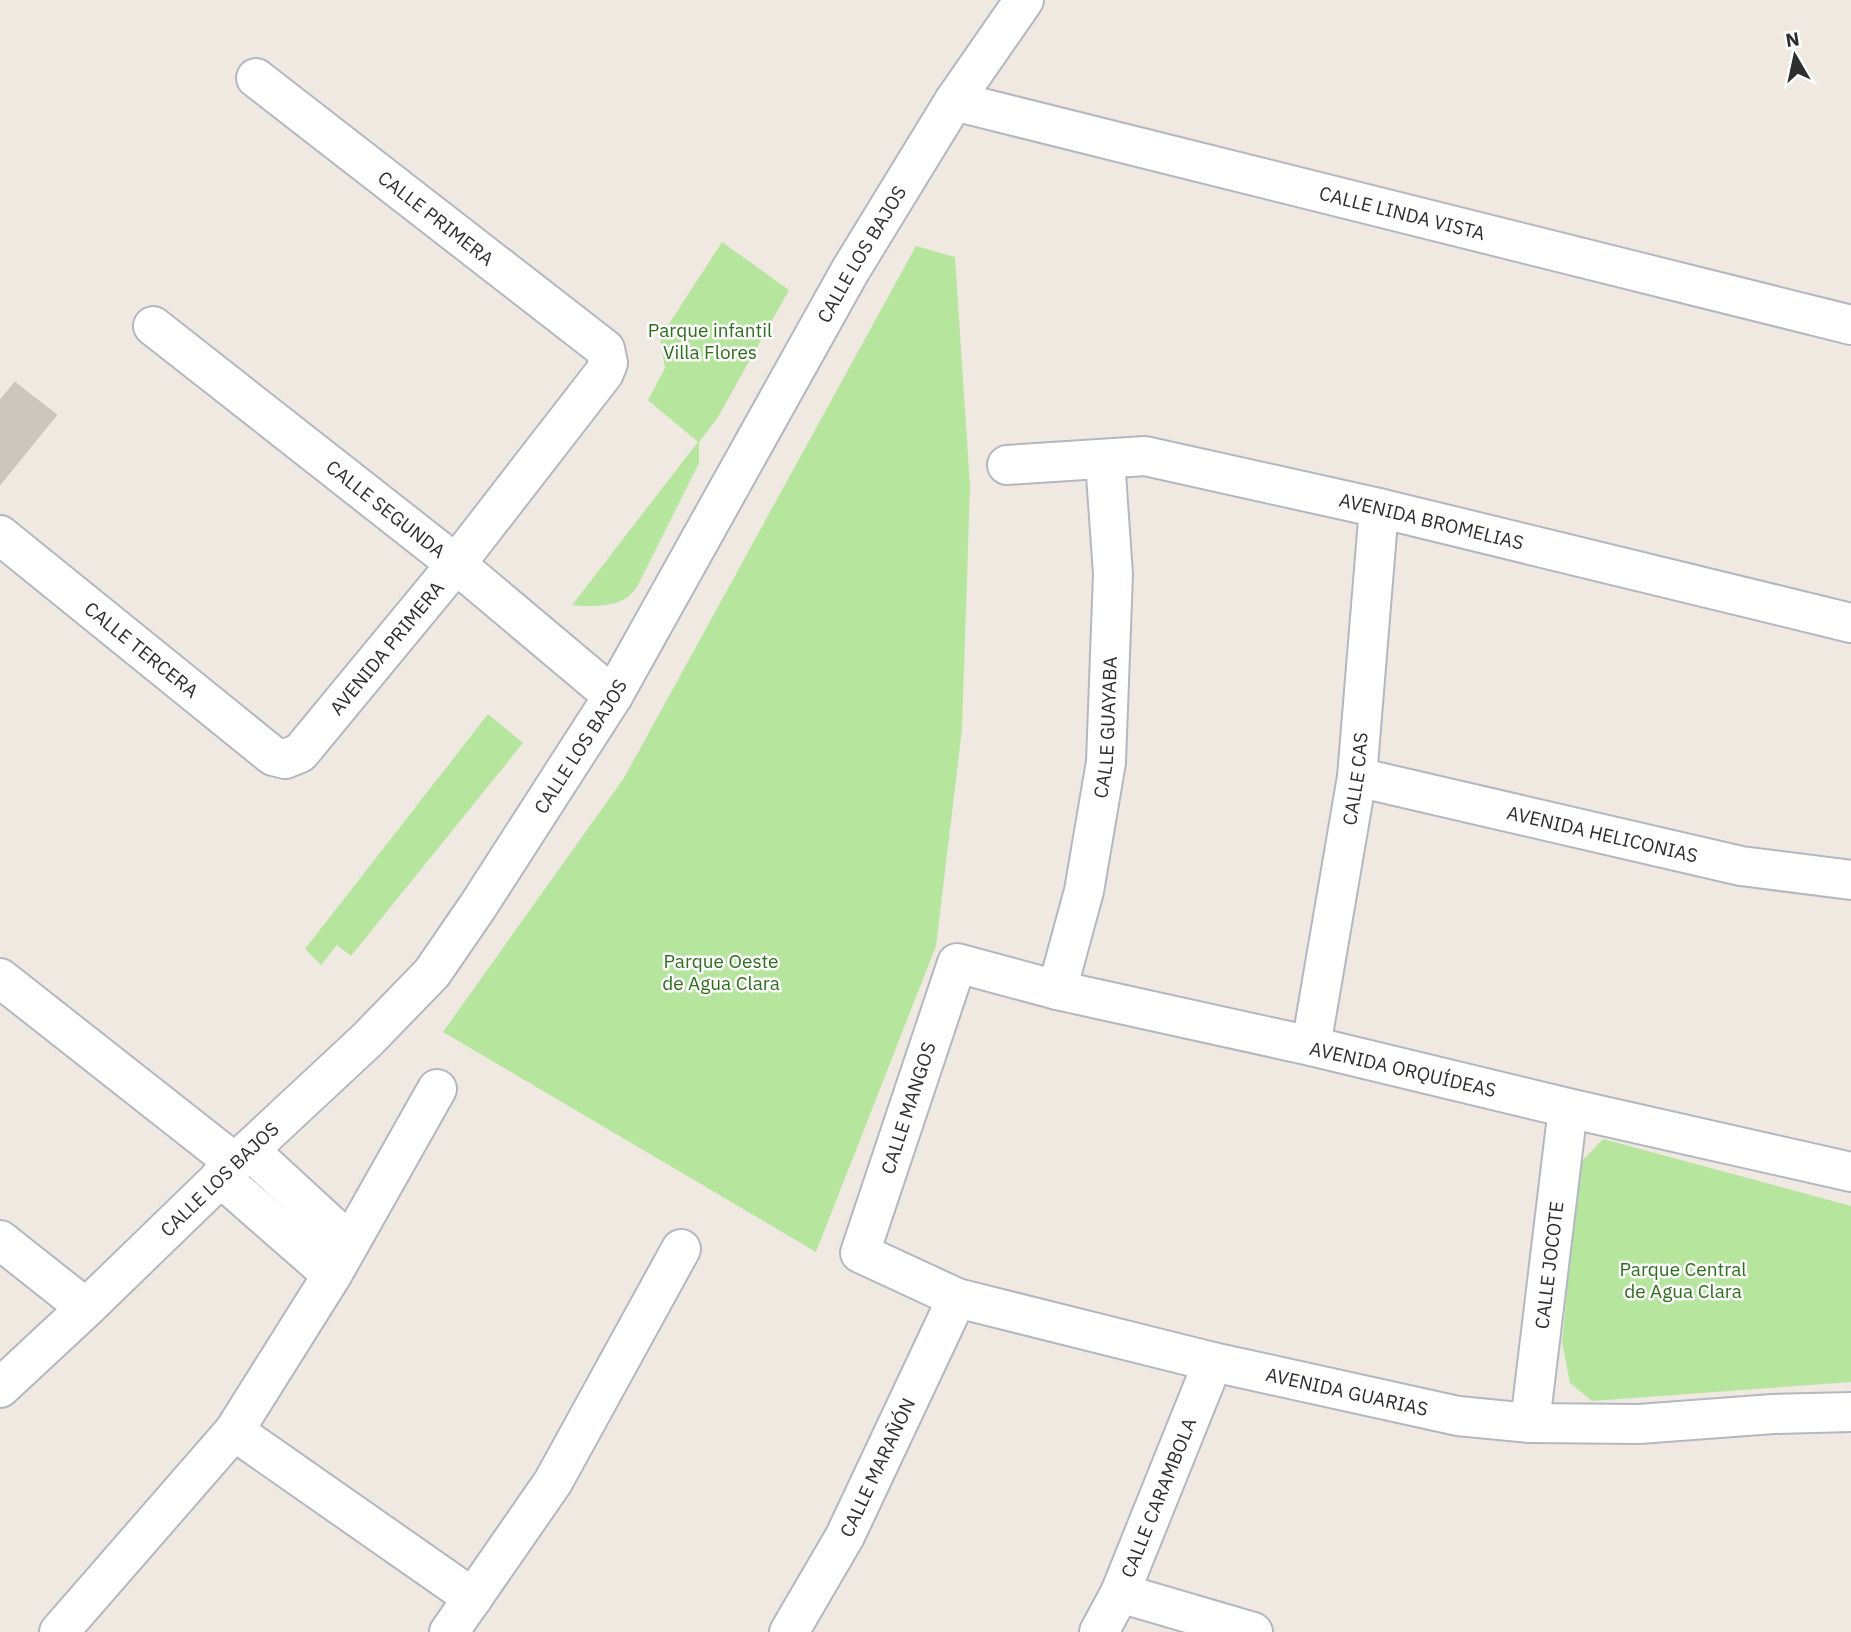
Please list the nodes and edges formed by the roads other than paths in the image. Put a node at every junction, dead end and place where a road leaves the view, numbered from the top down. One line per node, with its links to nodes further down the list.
1 (1024, 0): 3 (street, CALLE LOS BAJOS)
2 (256, 78): 6 (street, CALLE PRIMERA)
3 (954, 101): 4 (street, CALLE LINDA VISTA); 13 (street, CALLE LOS BAJOS)
4 (1851, 325)
5 (153, 326): 11 (street, CALLE SEGUNDA)
6 (608, 363): 11 (street, AVENIDA PRIMERA)
7 (1105, 460): 8 (street, AVENIDA BROMELIAS); 9 (street, AVENIDA BROMELIAS); 19 (street, CALLE GUAYABA)
8 (1007, 465)
9 (1379, 508): 12 (street, AVENIDA BROMELIAS); 15 (street, CALLE CAS)
10 (0, 535): 14 (street, CALLE TERCERA)
11 (456, 564): 13 (street, CALLE SEGUNDA); 14 (street, AVENIDA PRIMERA)
12 (1851, 623)
13 (613, 696): 23 (street, CALLE LOS BAJOS)
14 (285, 759)
15 (1357, 777): 16 (street, AVENIDA HELICONIAS); 20 (street, CALLE CAS)
16 (1851, 880)
17 (957, 963): 19 (street, AVENIDA ORQUÍDEAS); 27 (street, CALLE MANGOS)
18 (0, 978): 23 (street)
19 (1056, 990): 20 (street, AVENIDA ORQUÍDEAS)
20 (1311, 1046): 22 (street, AVENIDA ORQUÍDEAS)
21 (437, 1090): 28 (street)
22 (1568, 1108): 24 (street, AVENIDA ORQUÍDEAS); 34 (street, CALLE JOCOTE)
23 (235, 1163): 28 (street); 30 (street, CALLE LOS BAJOS)
24 (1851, 1172)
25 (0, 1240): 30 (street)
26 (681, 1250): 37 (street)
27 (860, 1253): 29 (street, AVENIDA GUARIAS)
28 (341, 1259): 35 (street)
29 (957, 1298): 31 (street, AVENIDA GUARIAS); 40 (street, CALLE MARAÑÓN)
30 (86, 1308): 32 (street, CALLE LOS BAJOS)
31 (1213, 1362): 34 (street, AVENIDA GUARIAS); 36 (street, CALLE CARAMBOLA)
32 (0, 1388)
33 (1851, 1412): 34 (street, AVENIDA GUARIAS)
34 (1530, 1423)
35 (234, 1431): 37 (street); 38 (street)
36 (1120, 1593): 41 (street, CALLE CARAMBOLA); 42 (street)
37 (473, 1598): 39 (street)
38 (59, 1632)
39 (449, 1632)
40 (789, 1632)
41 (1099, 1632)
42 (1253, 1632)

